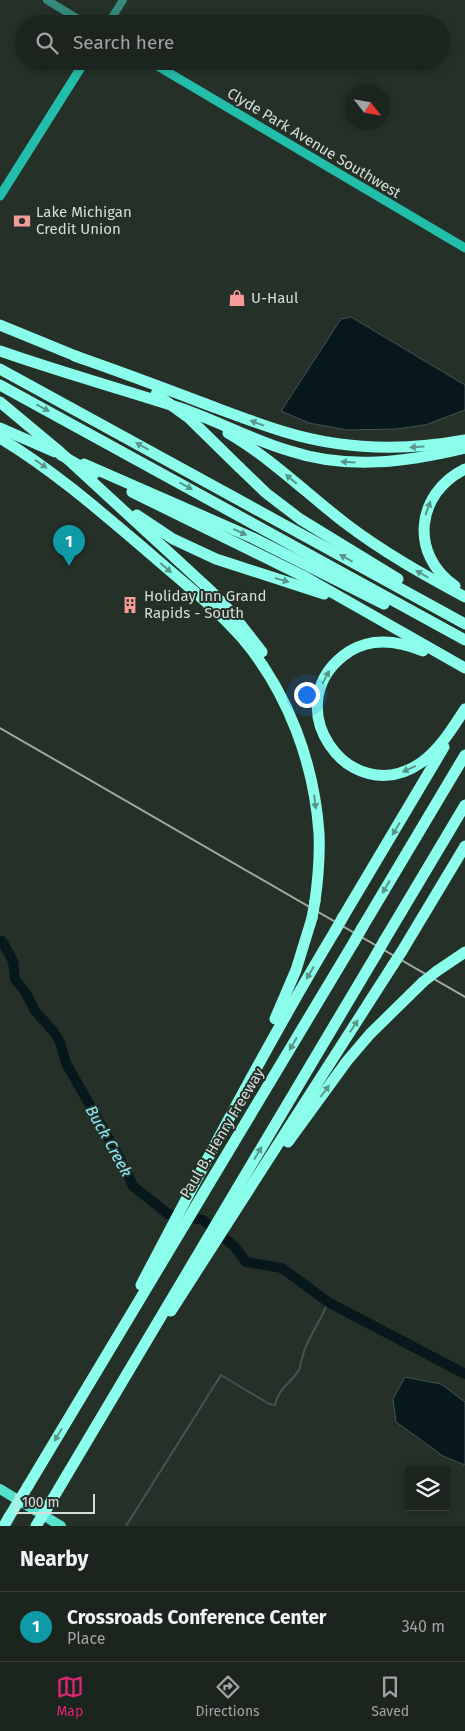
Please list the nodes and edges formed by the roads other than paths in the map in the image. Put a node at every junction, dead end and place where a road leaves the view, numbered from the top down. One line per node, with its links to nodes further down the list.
1 (46, 0): 3 (street)
2 (123, 0): 4 (street)
3 (71, 15)
4 (114, 15)
5 (79, 70): 7 (main road)
6 (164, 70): 8 (main road, Clyde Park Avenue Southwest)
7 (0, 196)
8 (465, 248)
9 (0, 326): 11 (highway)
10 (0, 351): 14 (highway)
11 (75, 356): 14 (highway); 18 (highway, one-way to 11)
12 (0, 369): 25 (highway, one-way to 12)
13 (0, 385): 26 (highway, one-way to 26)
14 (156, 397): 19 (highway, one-way to 14); 23 (highway, one-way to 14); 25 (highway, bridge)
15 (0, 402): 20 (highway)
16 (0, 428): 20 (highway)
17 (0, 438): 31 (highway, one-way to 31)
18 (465, 440)
19 (465, 448)
20 (61, 454): 24 (highway, bridge); 24 (highway, one-way to 24); 27 (highway, one-way to 27, bridge); 31 (highway)
21 (465, 469): 22 (highway, one-way to 21)
22 (465, 592)
23 (465, 597)
24 (372, 616): 28 (highway)
25 (465, 622)
26 (465, 640)
27 (465, 645)
28 (465, 669): 29 (highway, one-way to 28)
29 (465, 710): 35 (highway, one-way to 35, bridge)
30 (465, 755): 37 (highway, Paul B. Henry Freeway, one-way to 37, bridge)
31 (311, 777): 35 (highway, one-way to 35, bridge)
32 (465, 805): 36 (highway, one-way to 32, bridge)
33 (465, 846): 36 (highway, one-way to 33, bridge)
34 (465, 952): 36 (highway, one-way to 34, bridge)
35 (208, 1155): 37 (highway)
36 (240, 1199): 38 (highway); 38 (highway)
37 (144, 1287): 40 (highway, one-way to 40, bridge)
38 (172, 1303): 41 (highway, bridge)
39 (0, 1489): 42 (main road)
40 (6, 1521)
41 (36, 1526)
42 (61, 1526)

